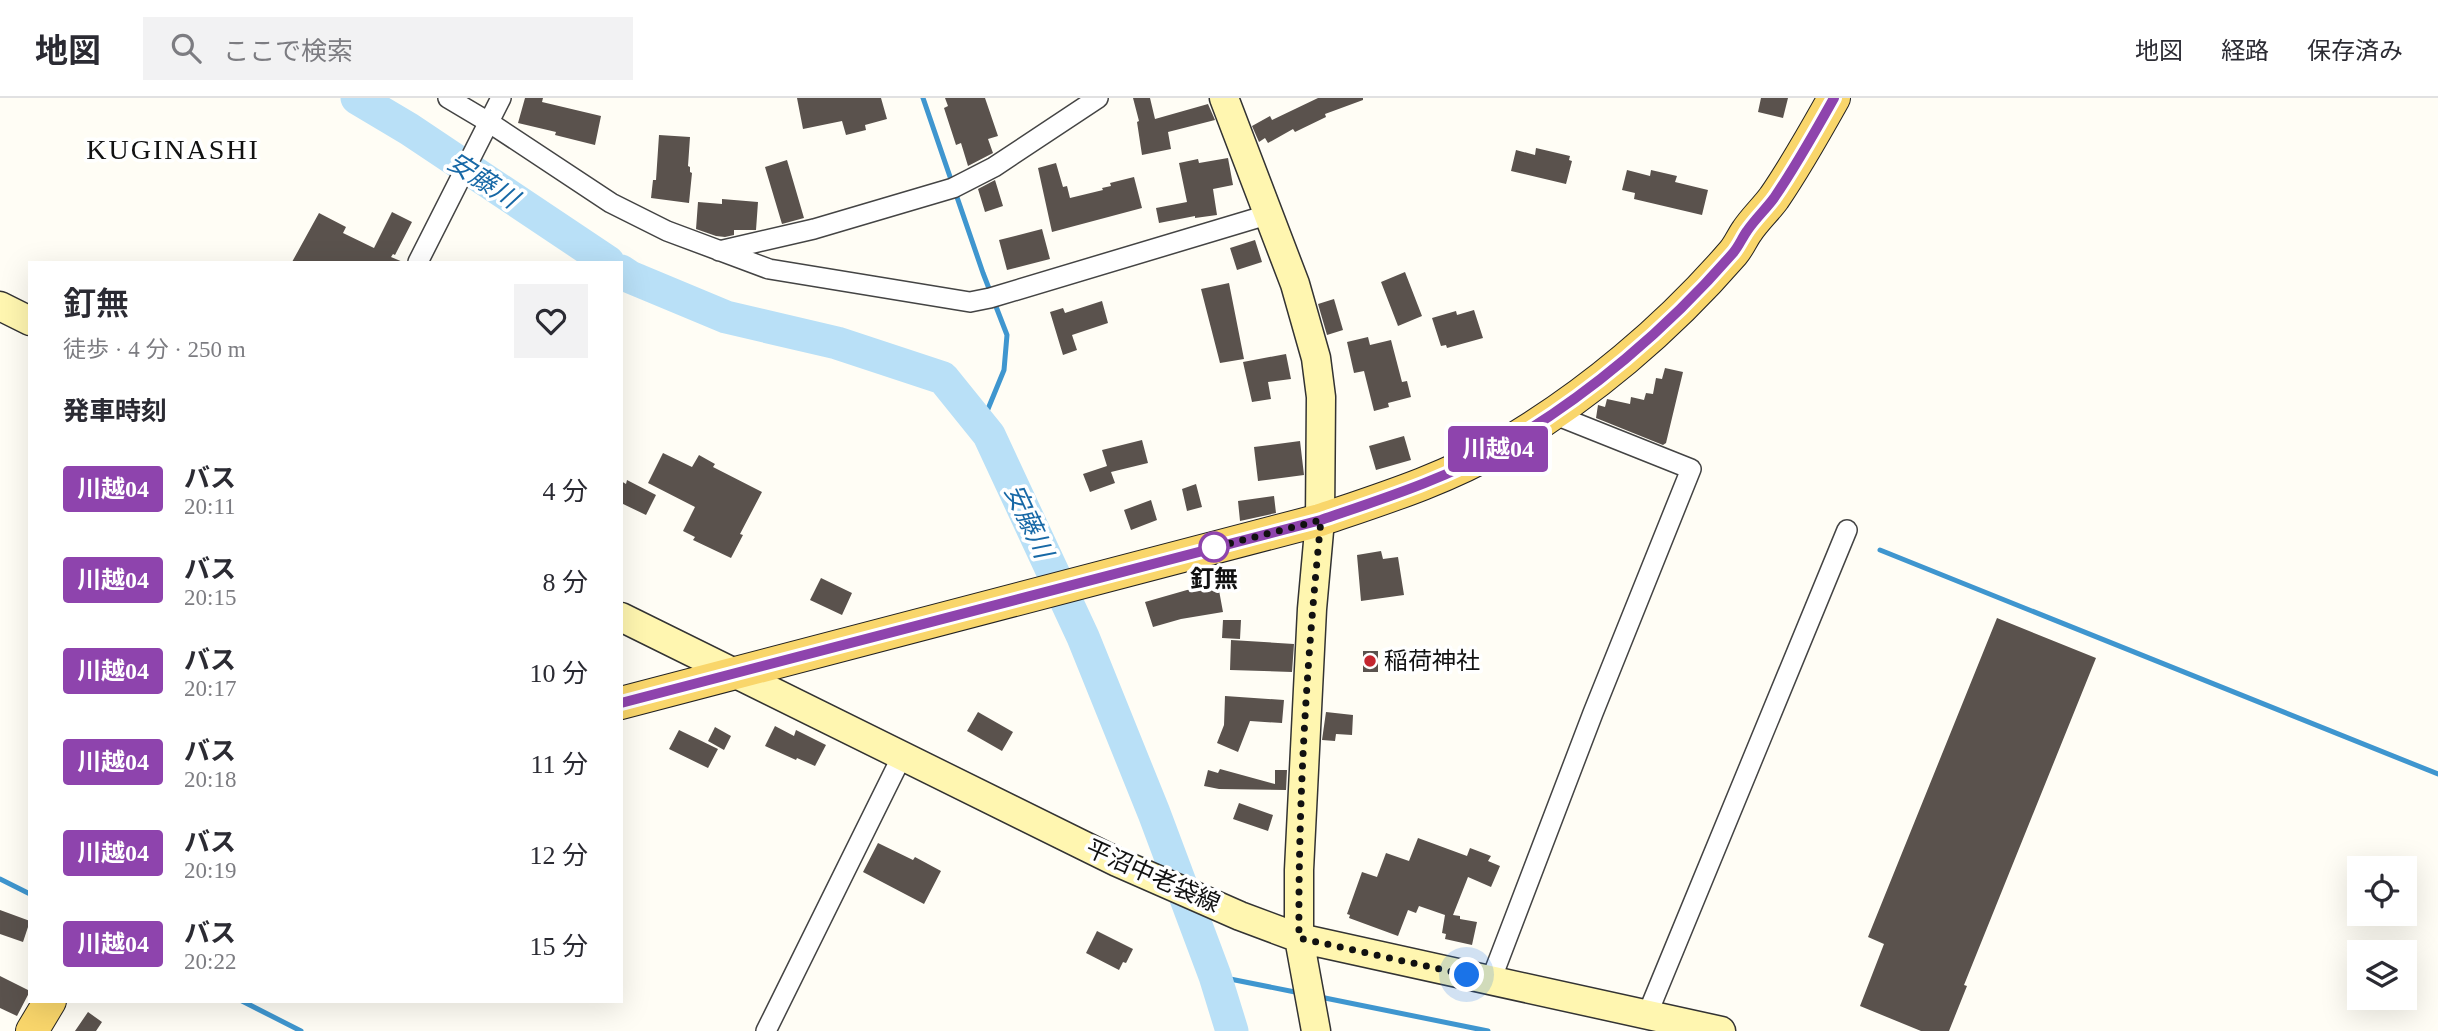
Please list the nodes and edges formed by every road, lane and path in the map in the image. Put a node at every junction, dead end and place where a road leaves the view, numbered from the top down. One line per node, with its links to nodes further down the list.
1 (448, 98): 6 (street)
2 (501, 98): 6 (street)
3 (1098, 98): 8 (street)
4 (1224, 98): 7 (main road)
5 (1834, 98): 12 (main road)
6 (488, 125): 8 (street); 9 (street)
7 (1267, 215): 8 (street); 13 (main road)
8 (719, 251)
9 (419, 261)
10 (0, 306): 11 (main road)
11 (28, 320)
12 (1553, 414): 13 (main road); 20 (street)
13 (1321, 520): 16 (main road); 19 (main road)
14 (1846, 530): 22 (street)
15 (623, 619): 16 (main road, 平沼中老袋線)
16 (736, 674): 17 (main road); 18 (main road, 平沼中老袋線)
17 (623, 702)
18 (902, 756): 19 (main road, 平沼中老袋線); 25 (street)
19 (1299, 938): 20 (main road, 平沼中老袋線); 23 (main road)
20 (1491, 980): 22 (main road, 平沼中老袋線)
21 (49, 1003): 24 (main road)
22 (1647, 1015): 26 (main road, 平沼中老袋線)
23 (1314, 1019)
24 (33, 1031)
25 (765, 1031)
26 (1721, 1031)

